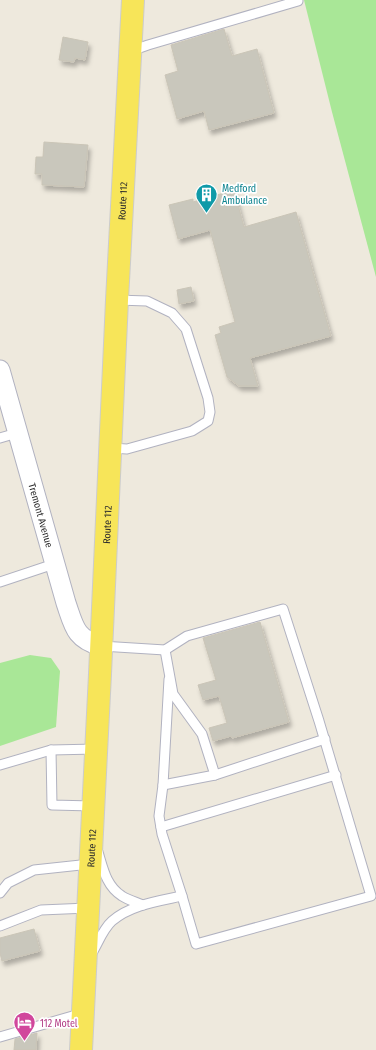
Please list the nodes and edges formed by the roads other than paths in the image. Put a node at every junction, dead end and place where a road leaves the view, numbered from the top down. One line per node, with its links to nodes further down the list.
1 (133, 0): 3 (main road, Route 112)
2 (298, 1): 3 (lane)
3 (130, 51): 4 (main road, Route 112)
4 (117, 300): 7 (main road, Route 112); 7 (lane)
5 (0, 370): 6 (street, Tremont Avenue)
6 (8, 435): 8 (street, Tremont Avenue)
7 (110, 448): 10 (main road, Route 112)
8 (54, 564): 9 (lane); 10 (street, Tremont Avenue)
9 (0, 582)
10 (101, 646): 11 (lane); 14 (main road, Route 112)
11 (165, 650): 12 (lane); 13 (lane)
12 (169, 679): 17 (lane); 19 (lane)
13 (325, 739): 17 (lane); 18 (lane)
14 (96, 749): 15 (lane); 20 (main road, Route 112)
15 (50, 750): 16 (lane); 20 (lane)
16 (0, 765)
17 (215, 775): 19 (lane)
18 (336, 775): 21 (lane); 25 (lane)
19 (163, 785): 21 (lane)
20 (93, 806): 22 (main road, Route 112)
21 (161, 827): 25 (lane)
22 (92, 832): 23 (main road, Route 112); 26 (lane)
23 (90, 864): 24 (lane); 27 (main road, Route 112)
24 (0, 893)
25 (182, 896): 26 (lane)
26 (143, 905): 29 (lane)
27 (88, 908): 28 (lane); 29 (main road, Route 112)
28 (0, 926)
29 (85, 964): 30 (main road, Route 112)
30 (83, 1014): 31 (lane); 32 (main road, Route 112)
31 (0, 1037)
32 (81, 1050)

